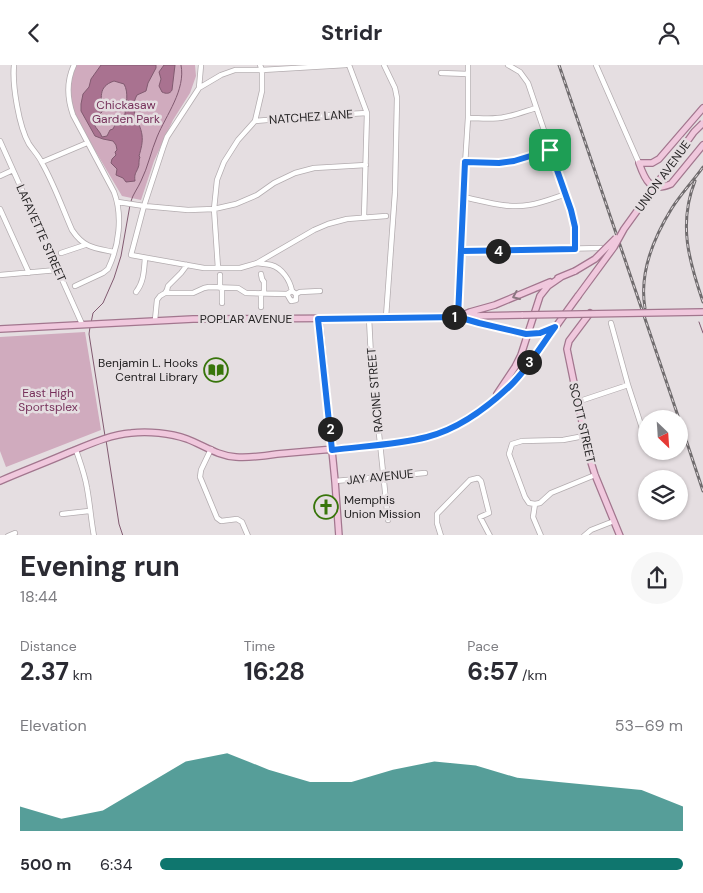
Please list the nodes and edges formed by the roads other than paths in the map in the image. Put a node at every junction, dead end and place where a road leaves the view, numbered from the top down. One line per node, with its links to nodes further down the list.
1 (14, 65): 23 (street)
2 (74, 65): 20 (street)
3 (201, 65): 12 (street)
4 (347, 65): 9 (street); 15 (street)
5 (384, 65): 65 (street)
6 (468, 65): 11 (street)
7 (508, 65): 13 (street)
8 (596, 65): 25 (street)
9 (261, 67): 12 (street); 17 (street)
10 (441, 73): 11 (street)
11 (468, 74): 16 (street)
12 (200, 88): 32 (street)
13 (536, 108): 16 (street); 22 (street)
14 (703, 108): 25 (main road)
15 (367, 113): 17 (street, NATCHEZ LANE); 26 (street)
16 (468, 118): 24 (street)
17 (255, 121): 34 (street)
18 (703, 123): 37 (main road, UNION AVENUE, bridge)
19 (0, 141): 27 (street, LAFAYETTE STREET)
20 (87, 143): 23 (street); 31 (street)
21 (703, 145): 25 (main road)
22 (550, 150): 24 (street); 29 (street)
23 (42, 162): 38 (street)
24 (465, 162): 30 (street)
25 (639, 163)
26 (366, 165): 34 (street); 36 (street)
27 (13, 170): 28 (street); 48 (street, LAFAYETTE STREET)
28 (0, 176)
29 (566, 194): 30 (street); 40 (street)
30 (463, 197): 41 (street)
31 (118, 202): 32 (street); 42 (street)
32 (144, 206): 34 (street); 44 (street)
33 (0, 209): 49 (street)
34 (214, 209): 47 (street)
35 (386, 215): 36 (street)
36 (364, 217): 45 (street)
37 (624, 229): 53 (main road, UNION AVENUE, bridge); 72 (main road, UNION AVENUE, bridge)
38 (85, 245): 42 (street); 43 (street)
39 (601, 248): 40 (street)
40 (575, 249): 41 (street)
41 (461, 251): 66 (street)
42 (114, 252): 54 (street)
43 (61, 253)
44 (146, 258): 46 (street); 56 (street)
45 (257, 263): 47 (street); 60 (street)
46 (187, 265): 47 (street); 58 (street)
47 (218, 269)
48 (58, 270): 49 (street); 71 (street, LAFAYETTE STREET)
49 (28, 273): 51 (street)
50 (261, 274): 59 (street)
51 (0, 275)
52 (220, 275): 55 (street)
53 (561, 277): 66 (main road, UNION AVENUE, one-way to 66); 75 (main road)
54 (75, 286)
55 (221, 288): 58 (street); 59 (street); 61 (street)
56 (136, 291)
57 (320, 291): 60 (street)
58 (165, 293): 69 (street)
59 (262, 293): 60 (street); 62 (street)
60 (292, 293)
61 (222, 303)
62 (261, 307)
63 (703, 312): 64 (main road, POPLAR AVENUE, bridge)
64 (590, 313): 66 (main road, POPLAR AVENUE, bridge); 76 (main road, SCOTT STREET)
65 (386, 317): 66 (main road, POPLAR AVENUE); 67 (main road, POPLAR AVENUE)
66 (458, 317): 72 (main road, bridge)
67 (369, 318): 68 (main road, POPLAR AVENUE); 79 (street, RACINE STREET)
68 (318, 319): 69 (main road, POPLAR AVENUE); 82 (main road)
69 (155, 320): 71 (main road, POPLAR AVENUE)
70 (611, 323): 74 (street)
71 (82, 324): 73 (main road, POPLAR AVENUE)
72 (555, 327): 75 (main road, UNION AVENUE)
73 (0, 329)
74 (628, 385): 76 (street); 77 (street)
75 (494, 399): 79 (main road, UNION AVENUE)
76 (577, 402): 78 (main road, SCOTT STREET)
77 (638, 416)
78 (584, 436): 84 (main road, SCOTT STREET); 88 (street)
79 (380, 444): 82 (main road, UNION AVENUE); 85 (street, RACINE STREET)
80 (211, 449): 81 (main road, UNION AVENUE); 82 (main road, UNION AVENUE); 96 (street)
81 (76, 450): 86 (main road, UNION AVENUE); 89 (street)
82 (332, 450): 87 (main road)
83 (425, 473): 85 (street, JAY AVENUE)
84 (595, 475): 88 (street); 92 (main road, SCOTT STREET)
85 (383, 477): 87 (street, JAY AVENUE); 91 (street, RACINE STREET)
86 (0, 481)
87 (335, 481): 97 (main road)
88 (535, 504): 100 (street)
89 (89, 511): 90 (street); 95 (street)
90 (62, 515)
91 (388, 521)
92 (614, 521): 101 (street); 102 (main road, SCOTT STREET)
93 (15, 533): 94 (street)
94 (8, 535)
95 (94, 535)
96 (248, 535)
97 (339, 535)
98 (441, 535): 99 (street)
99 (490, 535)
100 (541, 535)
101 (584, 535)
102 (620, 535)

